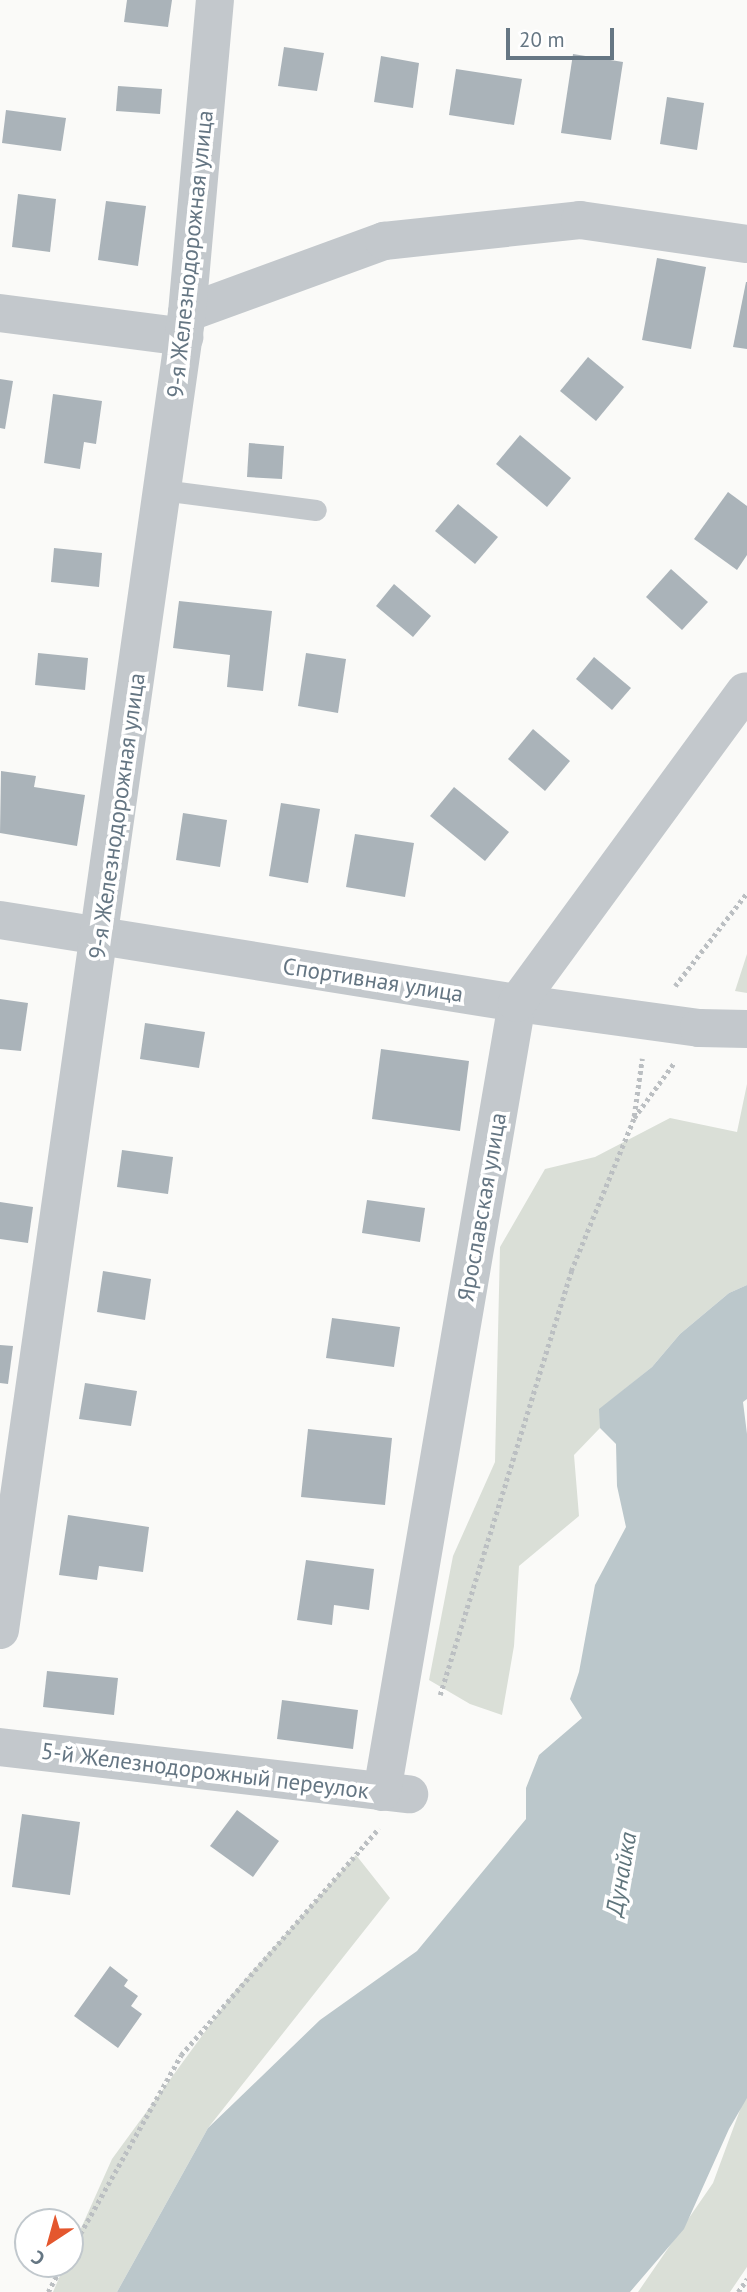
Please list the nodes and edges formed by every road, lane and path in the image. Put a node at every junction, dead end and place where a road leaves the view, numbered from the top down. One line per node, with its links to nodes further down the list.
1 (215, 0): 4 (street, 9-я Железнодорожная улица)
2 (747, 244): 4 (street)
3 (0, 313): 4 (street)
4 (185, 325): 5 (street, 9-я Железнодорожная улица)
5 (162, 490): 6 (lane); 9 (street, 9-я Железнодорожная улица)
6 (316, 509)
7 (746, 691): 10 (street, Ярославская улица)
8 (0, 920): 9 (street, Спортивная улица)
9 (101, 936): 10 (street, Спортивная улица); 12 (street, 9-я Железнодорожная улица)
10 (517, 1003): 11 (street, Спортивная улица); 14 (street, Ярославская улица)
11 (747, 1029)
12 (0, 1630)
13 (0, 1747): 14 (street, 5-й Железнодорожный переулок)
14 (396, 1793)
15 (747, 2279): 16 (path)
16 (738, 2292)

